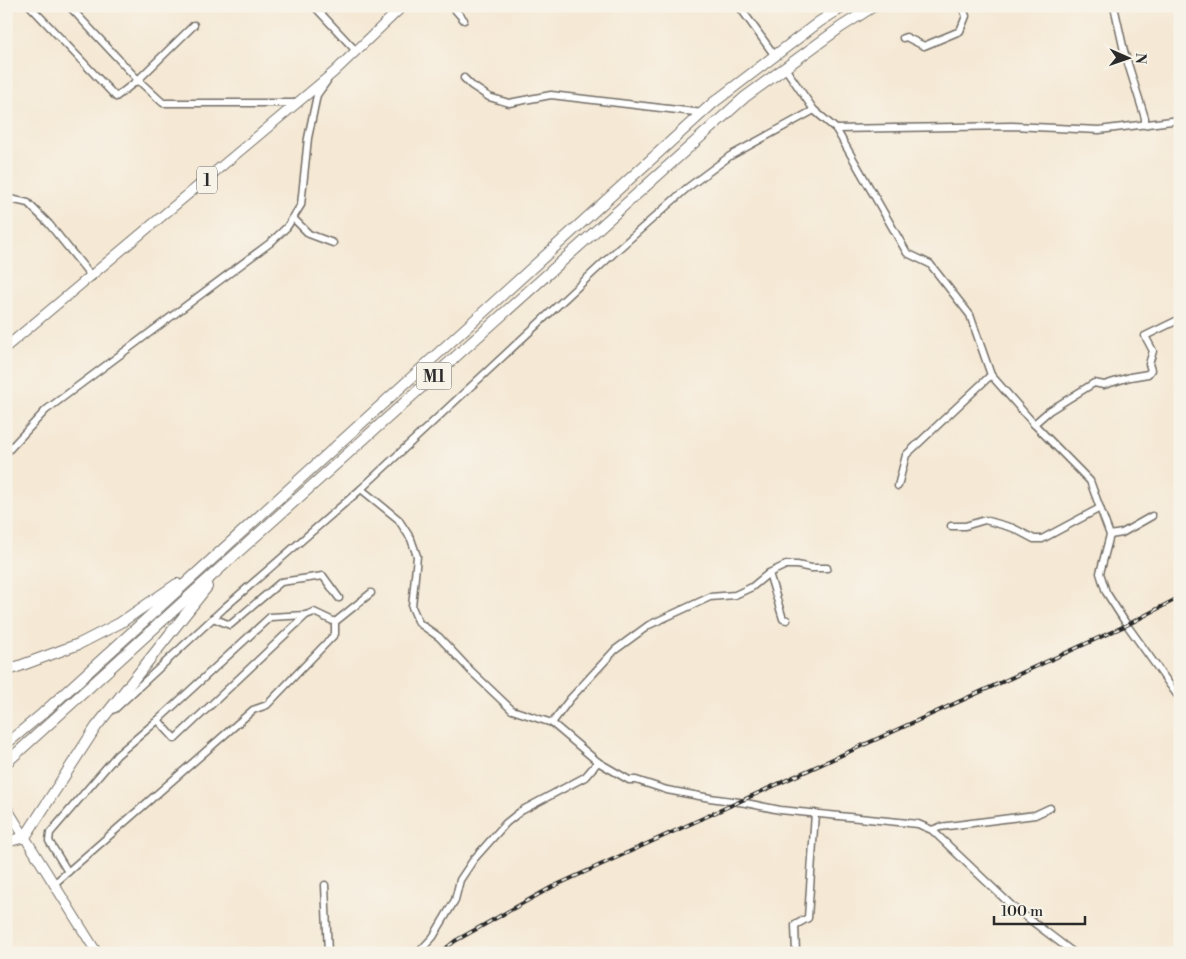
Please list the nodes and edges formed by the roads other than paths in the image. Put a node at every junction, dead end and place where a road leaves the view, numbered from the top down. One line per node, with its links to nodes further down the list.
1 (30, 6): 19 (street)
2 (69, 6): 19 (street)
3 (314, 6): 14 (street)
4 (403, 6): 14 (main road, 1)
5 (452, 6): 11 (street)
6 (739, 6): 15 (street)
7 (844, 6): 15 (highway, M1)
8 (874, 6): 16 (highway, M1)
9 (962, 6): 13 (street)
10 (1114, 6): 24 (street)
11 (464, 20)
12 (194, 25): 19 (street)
13 (903, 38)
14 (356, 51): 17 (main road, 1)
15 (774, 56): 22 (highway, M1)
16 (784, 68): 21 (street); 41 (highway, M1)
17 (334, 72): 20 (main road, 1); 27 (street)
18 (464, 78): 22 (street)
19 (138, 80): 20 (street)
20 (297, 103): 29 (main road, 1)
21 (814, 110): 25 (street); 36 (street)
22 (703, 113): 42 (highway, M1)
23 (1180, 120): 24 (street)
24 (1145, 125): 25 (street)
25 (836, 129): 32 (street)
26 (6, 198): 29 (street)
27 (293, 218): 28 (street); 34 (street)
28 (333, 243)
29 (92, 277): 31 (main road, 1)
30 (1180, 319): 33 (street)
31 (6, 347)
32 (991, 375): 33 (street); 35 (street)
33 (1034, 424): 37 (street)
34 (6, 453)
35 (898, 486)
36 (361, 489): 48 (street); 54 (street)
37 (1100, 508): 39 (street); 40 (street)
38 (1152, 516): 40 (street)
39 (951, 526)
40 (1110, 535): 52 (street)
41 (228, 561): 55 (highway); 58 (highway, M1)
42 (207, 564): 51 (highway); 56 (highway, M1)
43 (828, 568): 44 (street)
44 (769, 573): 49 (street); 54 (street)
45 (370, 592): 50 (street)
46 (339, 598): 48 (street)
47 (306, 615): 50 (street); 53 (street); 53 (street)
48 (213, 618): 55 (street)
49 (787, 620)
50 (334, 622): 65 (street)
51 (6, 671)
52 (1180, 700)
53 (158, 720): 65 (street)
54 (552, 723): 57 (street)
55 (96, 727): 63 (highway)
56 (6, 744)
57 (598, 762): 61 (street); 70 (street)
58 (6, 763)
59 (6, 807): 63 (main road)
60 (1050, 808): 62 (street)
61 (815, 813): 62 (street); 71 (street)
62 (932, 830): 72 (street)
63 (25, 837): 64 (highway); 66 (main road)
64 (6, 842)
65 (68, 872): 66 (street)
66 (54, 884): 68 (main road)
67 (324, 884): 69 (street)
68 (97, 953)
69 (328, 953)
70 (418, 953)
71 (796, 953)
72 (1074, 953)

